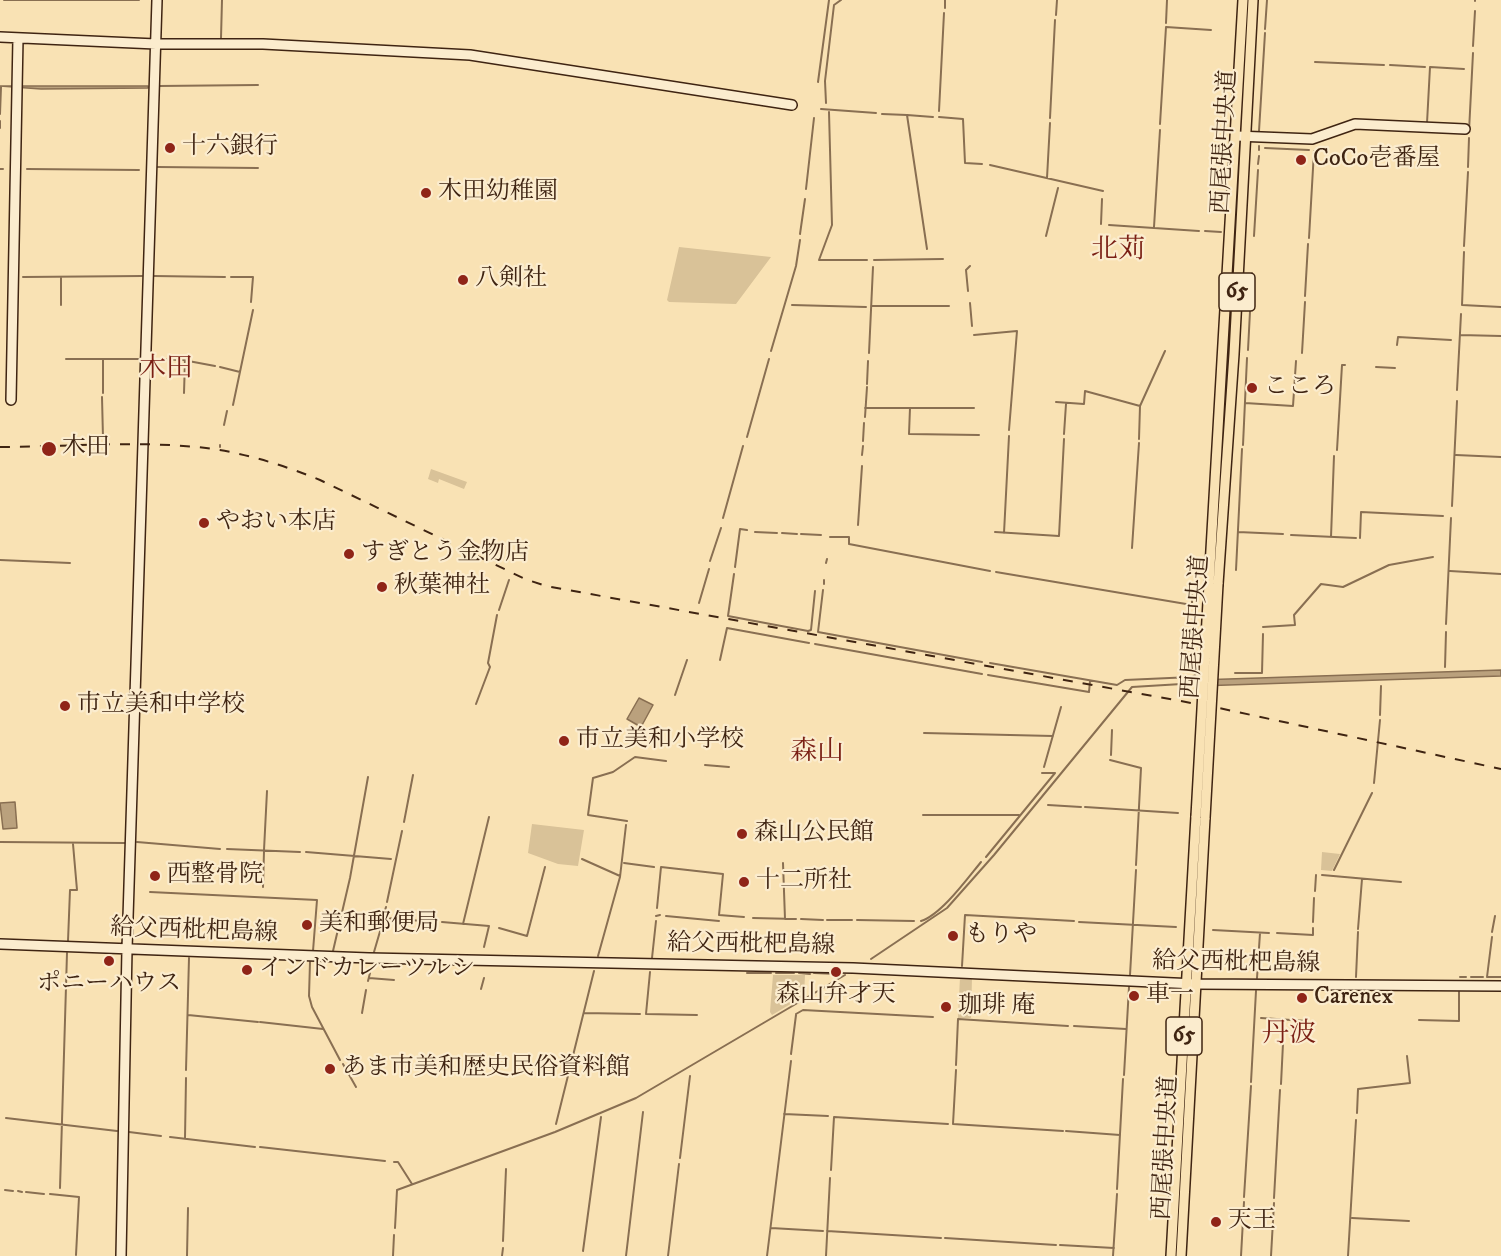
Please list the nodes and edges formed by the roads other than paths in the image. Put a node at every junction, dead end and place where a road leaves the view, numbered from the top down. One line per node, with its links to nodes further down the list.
1 (158, 0): 6 (street)
2 (1243, 0): 9 (main road, 西尾張中央道 / 65)
3 (1253, 0): 10 (main road, 西尾張中央道 / 65)
4 (0, 37): 5 (street)
5 (18, 38): 6 (street); 11 (street)
6 (156, 44): 7 (street); 14 (street)
7 (792, 105)
8 (1465, 129): 10 (street)
9 (1236, 136): 10 (street); 12 (main road, 西尾張中央道 / 65)
10 (1247, 136): 12 (main road, 西尾張中央道 / 65)
11 (11, 400)
12 (1214, 584): 15 (main road, 西尾張中央道 / 65, bridge)
13 (0, 944): 14 (street, 給父西枇杷島線)
14 (127, 949): 15 (street, 給父西枇杷島線); 17 (street)
15 (1191, 984): 16 (street, 給父西枇杷島線); 18 (main road, 西尾張中央道 / 65); 19 (main road, 西尾張中央道 / 65)
16 (1501, 986)
17 (121, 1256)
18 (1171, 1256)
19 (1181, 1256)

